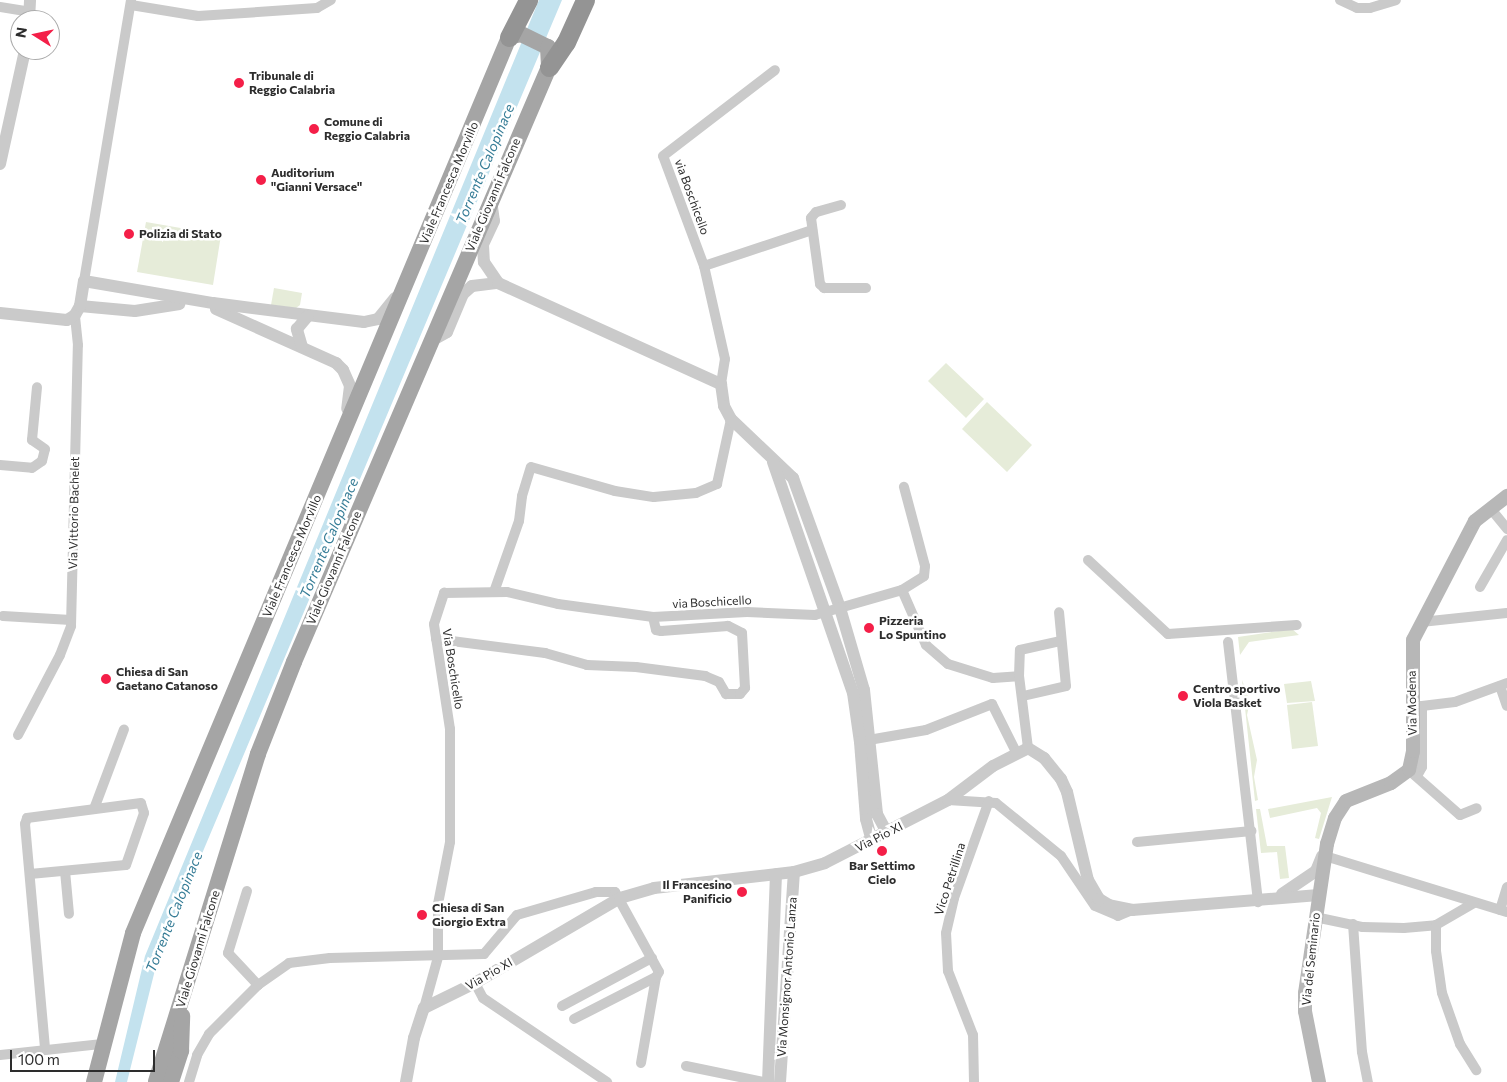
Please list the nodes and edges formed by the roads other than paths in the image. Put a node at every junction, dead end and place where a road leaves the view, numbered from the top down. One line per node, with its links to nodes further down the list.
1 (331, 0): 8 (street)
2 (522, 0): 11 (highway)
3 (528, 0): 11 (highway)
4 (575, 0): 13 (highway)
5 (585, 0): 13 (highway)
6 (1340, 0): 7 (street)
7 (1396, 0)
8 (131, 2): 21 (street)
9 (0, 8): 10 (street)
10 (20, 10)
11 (515, 36): 13 (main road); 20 (main road, Viale Francesca Morvillo)
12 (23, 60): 15 (street)
13 (549, 68): 16 (main road, Viale Giovanni Falcone)
14 (775, 70): 19 (street, via Boschicello)
15 (0, 164)
16 (491, 198): 22 (street); 31 (main road, Viale Giovanni Falcone)
17 (841, 205): 18 (street)
18 (812, 230): 19 (street); 23 (street)
19 (704, 266): 33 (street, via Boschicello)
20 (410, 277): 30 (street); 36 (main road, Viale Francesca Morvillo)
21 (84, 281): 24 (street); 28 (street, Via Vittorio Bachelet)
22 (498, 283): 31 (street); 33 (street)
23 (866, 288)
24 (122, 289): 25 (street); 27 (street)
25 (145, 292): 26 (street); 30 (street)
26 (143, 309): 27 (street); 32 (street)
27 (122, 310): 28 (street)
28 (78, 311): 29 (street); 54 (street, Via Vittorio Bachelet)
29 (0, 313)
30 (308, 316): 32 (street)
31 (431, 341): 100 (main road, Viale Giovanni Falcone)
32 (302, 347): 36 (street)
33 (721, 384): 35 (street)
34 (37, 387): 38 (street)
35 (731, 419): 37 (street); 47 (street)
36 (338, 445): 104 (main road, Viale Francesca Morvillo)
37 (774, 462): 48 (street); 49 (street)
38 (0, 465)
39 (904, 487): 46 (street, via Boschicello)
40 (1507, 496): 41 (main road, Via Modena)
41 (1491, 509): 42 (street); 55 (main road, Via Modena)
42 (1507, 529)
43 (1507, 540): 45 (street)
44 (1088, 560): 56 (street)
45 (1480, 588)
46 (902, 590): 48 (street, via Boschicello); 60 (street)
47 (494, 592): 53 (street, via Boschicello); 57 (street, Via Boschicello)
48 (840, 608): 49 (street, via Boschicello); 66 (street)
49 (824, 611): 53 (street, via Boschicello); 66 (street)
50 (1059, 612): 58 (street)
51 (1507, 613): 55 (street)
52 (3, 616): 54 (street)
53 (653, 617): 57 (street)
54 (71, 620): 65 (street, Via Vittorio Bachelet)
55 (1421, 622): 68 (main road, Via Modena)
56 (1297, 625)
57 (436, 639): 95 (street, Via Boschicello)
58 (1060, 641): 60 (street); 62 (street)
59 (1228, 642): 73 (street)
60 (1019, 676): 62 (street)
61 (1503, 684): 63 (street); 68 (street)
62 (1023, 696): 67 (street)
63 (1507, 706)
64 (124, 729): 72 (street)
65 (18, 735)
66 (866, 741): 67 (street); 74 (street); 75 (street)
67 (1022, 750): 69 (street, Via Pio XI); 89 (street)
68 (1413, 773): 71 (street); 77 (main road)
69 (948, 800): 70 (street); 74 (street, Via Pio XI)
70 (989, 801): 89 (street); 118 (street, Vico Petrillina)
71 (1478, 808)
72 (94, 809): 78 (street); 80 (street)
73 (1251, 831): 76 (street); 87 (street)
74 (887, 833): 75 (street, Via Pio XI)
75 (872, 841): 79 (street, Via Pio XI)
76 (1137, 842)
77 (1326, 850): 84 (main road); 85 (street); 88 (street)
78 (65, 871): 80 (street); 91 (street)
79 (794, 872): 81 (street, Via Pio XI); 117 (street, Via Monsignor Antonio Lanza)
80 (30, 874): 105 (street)
81 (776, 874): 86 (street, Via Pio XI); 116 (street, Via Monsignor Antonio Lanza)
82 (1507, 887): 90 (street)
83 (247, 891): 99 (street)
84 (1318, 895): 85 (street); 92 (main road, Via del Seminario)
85 (1280, 896): 87 (street)
86 (620, 898): 95 (street); 96 (street); 98 (street, Via Pio XI)
87 (1258, 902): 89 (street)
88 (1474, 903): 90 (street); 94 (street)
89 (1132, 910)
90 (1503, 911)
91 (69, 914)
92 (1315, 917): 93 (street); 119 (main road, Via del Seminario)
93 (1353, 924): 94 (street); 120 (street)
94 (1436, 924): 109 (street)
95 (438, 956): 99 (street); 102 (street, Via Boschicello)
96 (652, 958): 97 (street); 101 (street)
97 (656, 977): 103 (street); 107 (street)
98 (475, 983): 102 (street, Via Pio XI); 115 (street)
99 (258, 985): 113 (street)
100 (182, 1002): 111 (main road, Viale Giovanni Falcone); 112 (main road)
101 (562, 1006)
102 (424, 1008): 114 (street)
103 (574, 1019)
104 (102, 1044): 105 (street); 110 (main road, Viale Francesca Morvillo)
105 (45, 1050): 106 (street)
106 (0, 1055)
107 (641, 1063)
108 (686, 1066): 116 (street)
109 (1476, 1070)
110 (94, 1082)
111 (156, 1082)
112 (171, 1082)
113 (189, 1082)
114 (406, 1082)
115 (607, 1082)
116 (766, 1082)
117 (780, 1082)
118 (974, 1082)
119 (1319, 1082)
120 (1368, 1082)

